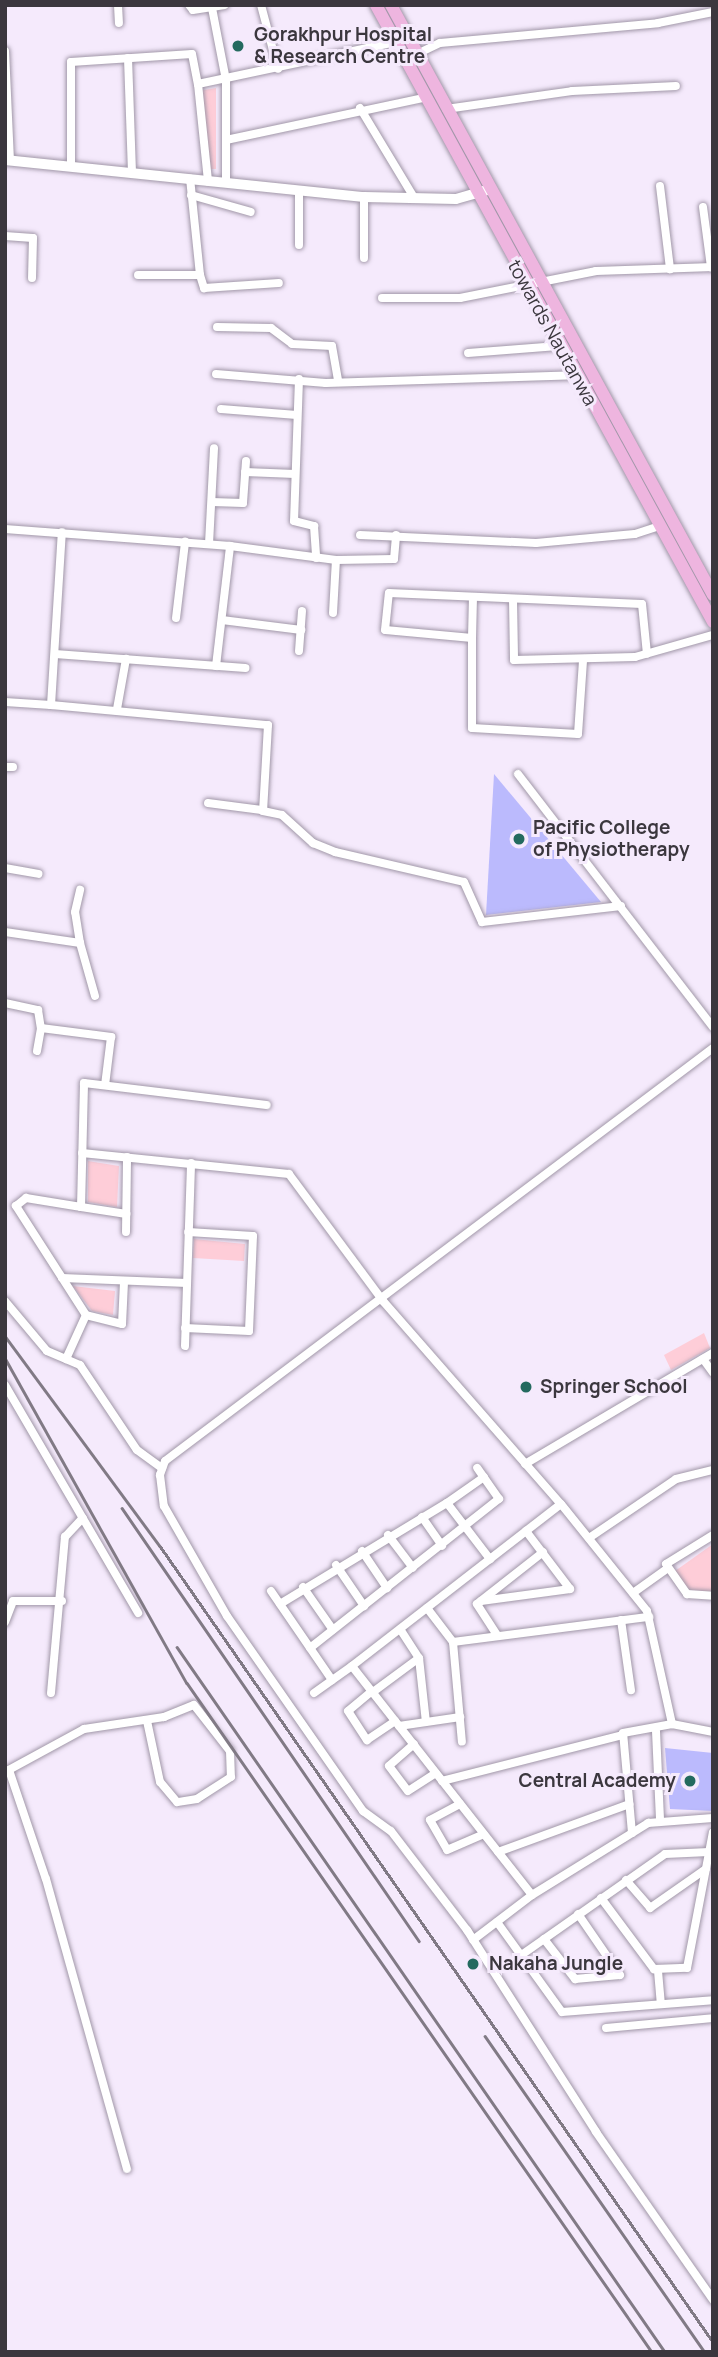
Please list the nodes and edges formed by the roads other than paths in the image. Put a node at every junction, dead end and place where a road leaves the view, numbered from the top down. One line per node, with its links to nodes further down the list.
1 (118, 5): 9 (street)
2 (190, 5): 7 (street)
3 (225, 5): 7 (street)
4 (261, 5): 14 (street)
5 (376, 5): 10 (main road, towards Nautanwa)
6 (391, 5): 12 (main road)
7 (212, 8): 15 (street)
8 (713, 12): 12 (street)
9 (119, 23)
10 (396, 42): 14 (street); 19 (main road, towards Nautanwa)
11 (5, 51): 17 (street)
12 (417, 54): 21 (main road)
13 (128, 58): 16 (street); 25 (street); 26 (street)
14 (278, 69): 15 (street)
15 (226, 80): 16 (street); 23 (street)
16 (198, 84): 28 (street)
17 (6, 85): 24 (street)
18 (676, 86): 21 (street)
19 (423, 98): 20 (street); 22 (main road, towards Nautanwa)
20 (360, 108): 23 (street); 35 (street)
21 (448, 108): 22 (street); 32 (main road)
22 (429, 111): 32 (main road, towards Nautanwa)
23 (226, 140): 29 (street)
24 (8, 160): 25 (street)
25 (71, 166): 26 (street)
26 (132, 173): 27 (street)
27 (190, 179): 28 (street); 33 (street)
28 (208, 181): 29 (street)
29 (226, 183): 31 (street)
30 (660, 186): 42 (street)
31 (299, 191): 34 (street); 39 (street)
32 (483, 193): 35 (street); 46 (main road); 48 (main road, towards Nautanwa)
33 (191, 195): 37 (street); 44 (street)
34 (364, 198): 35 (street); 40 (street)
35 (415, 199)
36 (704, 207): 41 (street)
37 (251, 212)
38 (5, 236): 45 (street)
39 (299, 245)
40 (364, 258)
41 (712, 267): 42 (street)
42 (670, 269): 46 (street)
43 (138, 275): 44 (street)
44 (200, 275): 47 (street)
45 (32, 278)
46 (540, 282): 48 (street); 74 (main road)
47 (279, 284)
48 (526, 286): 49 (street); 51 (main road, towards Nautanwa)
49 (382, 298)
50 (217, 327): 56 (street)
51 (558, 346): 52 (street); 54 (main road, towards Nautanwa)
52 (468, 353)
53 (216, 374): 55 (street)
54 (575, 375): 56 (street); 64 (main road, towards Nautanwa)
55 (299, 379): 56 (street); 58 (street)
56 (338, 381)
57 (221, 409): 58 (street)
58 (298, 415): 62 (street)
59 (214, 447): 63 (street)
60 (246, 461): 61 (street)
61 (245, 472): 62 (street); 63 (street)
62 (295, 474): 72 (street)
63 (212, 502): 70 (street)
64 (659, 526): 68 (street); 81 (main road, towards Nautanwa)
65 (5, 529): 66 (street)
66 (62, 532): 69 (street); 86 (street)
67 (360, 535): 68 (street)
68 (396, 536): 73 (street)
69 (184, 542): 70 (street); 79 (street)
70 (209, 544): 71 (street)
71 (230, 546): 72 (street); 80 (street)
72 (316, 558): 73 (street)
73 (336, 560): 78 (street)
74 (713, 595)
75 (473, 597): 76 (street); 84 (street); 84 (street)
76 (513, 600): 87 (street); 89 (street)
77 (302, 611): 82 (street)
78 (333, 613)
79 (176, 618)
80 (222, 620): 82 (street); 90 (street)
81 (713, 622)
82 (301, 630): 85 (street)
83 (713, 635): 87 (street)
84 (472, 638): 89 (street)
85 (299, 651)
86 (55, 654): 88 (street); 93 (street)
87 (647, 654): 89 (street)
88 (126, 660): 90 (street); 94 (street)
89 (583, 661)
90 (216, 666): 91 (street)
91 (245, 668)
92 (5, 702): 93 (street)
93 (51, 705): 94 (street)
94 (117, 709): 97 (street)
95 (518, 774): 101 (street)
96 (208, 803): 97 (street)
97 (262, 810): 101 (street)
98 (5, 868): 99 (street)
99 (38, 874)
100 (80, 890): 103 (street)
101 (621, 906): 106 (street)
102 (5, 932): 103 (street)
103 (80, 943): 104 (street)
104 (95, 996)
105 (5, 1003): 107 (street)
106 (713, 1027)
107 (41, 1028): 109 (street); 110 (street)
108 (713, 1048): 123 (street)
109 (37, 1051)
110 (105, 1085): 111 (street); 112 (street)
111 (267, 1105)
112 (82, 1153): 113 (street); 115 (street)
113 (127, 1157): 114 (street); 116 (street)
114 (191, 1163): 118 (street); 123 (street)
115 (81, 1207): 116 (street); 119 (street)
116 (126, 1213): 117 (street)
117 (126, 1232)
118 (188, 1232): 121 (street); 125 (street)
119 (62, 1279): 120 (street); 124 (street)
120 (124, 1282): 121 (street); 124 (street)
121 (187, 1283): 125 (street)
122 (5, 1301): 128 (street)
123 (383, 1301): 132 (street); 133 (street)
124 (86, 1315): 128 (street)
125 (185, 1328): 126 (street)
126 (185, 1346)
127 (713, 1353): 129 (street)
128 (66, 1359): 133 (street)
129 (703, 1359): 130 (street); 132 (street)
130 (713, 1373)
131 (5, 1385): 140 (street)
132 (525, 1464): 138 (street)
133 (162, 1468): 208 (street)
134 (477, 1468): 136 (street)
135 (713, 1470): 145 (street)
136 (484, 1477): 137 (street); 141 (street)
137 (447, 1503): 139 (street); 141 (street)
138 (561, 1504): 142 (street); 145 (street)
139 (422, 1517): 143 (street); 146 (street)
140 (83, 1518): 158 (street); 163 (street)
141 (466, 1527): 146 (street); 149 (street)
142 (526, 1531): 148 (street); 149 (street)
143 (388, 1535): 147 (street); 151 (street)
144 (713, 1535): 152 (street)
145 (589, 1538): 156 (street)
146 (442, 1546): 151 (street)
147 (362, 1551): 150 (street); 154 (street)
148 (543, 1552): 159 (street); 159 (street)
149 (490, 1559): 162 (street)
150 (336, 1566): 153 (street); 161 (street)
151 (413, 1568): 154 (street)
152 (668, 1568): 156 (street); 157 (street)
153 (303, 1587): 160 (street); 168 (street)
154 (387, 1588): 161 (street)
155 (271, 1591): 160 (street)
156 (633, 1593): 164 (street)
157 (713, 1596)
158 (62, 1601): 166 (street); 177 (street)
159 (481, 1601): 169 (street)
160 (280, 1604): 171 (street)
161 (364, 1606): 168 (street)
162 (427, 1608): 167 (street); 170 (street)
163 (138, 1613)
164 (649, 1617): 165 (street); 183 (street)
165 (621, 1620): 169 (street); 175 (street)
166 (5, 1622)
167 (400, 1629): 172 (street); 173 (street)
168 (333, 1630): 171 (street)
169 (496, 1635): 170 (street)
170 (453, 1642): 179 (street)
171 (310, 1648): 174 (street)
172 (419, 1658): 176 (street); 181 (street)
173 (352, 1666): 174 (street); 176 (street)
174 (332, 1680): 178 (street)
175 (631, 1690)
176 (373, 1692): 182 (street); 182 (street)
177 (51, 1693)
178 (314, 1693)
179 (460, 1717): 181 (street); 187 (street)
180 (147, 1721): 180 (street); 189 (street)
181 (426, 1722): 182 (street)
182 (397, 1723): 188 (street)
183 (672, 1724): 184 (street); 185 (street)
184 (656, 1731): 186 (street); 195 (street)
185 (713, 1732)
186 (622, 1735): 191 (street); 193 (street)
187 (462, 1742)
188 (414, 1744): 190 (street); 190 (street)
189 (7, 1771): 215 (street)
190 (436, 1773): 191 (street)
191 (442, 1781): 192 (street)
192 (460, 1804): 198 (street); 198 (street)
193 (629, 1804): 197 (street); 199 (street)
194 (713, 1818): 195 (street)
195 (660, 1819): 197 (street)
196 (713, 1832): 200 (street)
197 (632, 1833): 203 (street)
198 (484, 1834): 199 (street)
199 (498, 1852): 203 (street)
200 (709, 1852): 201 (street); 202 (street)
201 (706, 1869): 202 (street); 210 (street)
202 (626, 1880): 204 (street)
203 (532, 1895): 206 (street)
204 (601, 1898): 205 (street); 210 (street)
205 (578, 1914): 207 (street); 207 (street)
206 (497, 1922): 208 (street); 209 (street)
207 (544, 1939): 209 (street)
208 (473, 1940): 216 (street)
209 (520, 1956): 212 (street)
210 (658, 1971): 212 (street)
211 (713, 2000): 212 (street)
212 (661, 2004)
213 (713, 2018): 214 (street)
214 (606, 2028)
215 (127, 2169)
216 (713, 2300)

